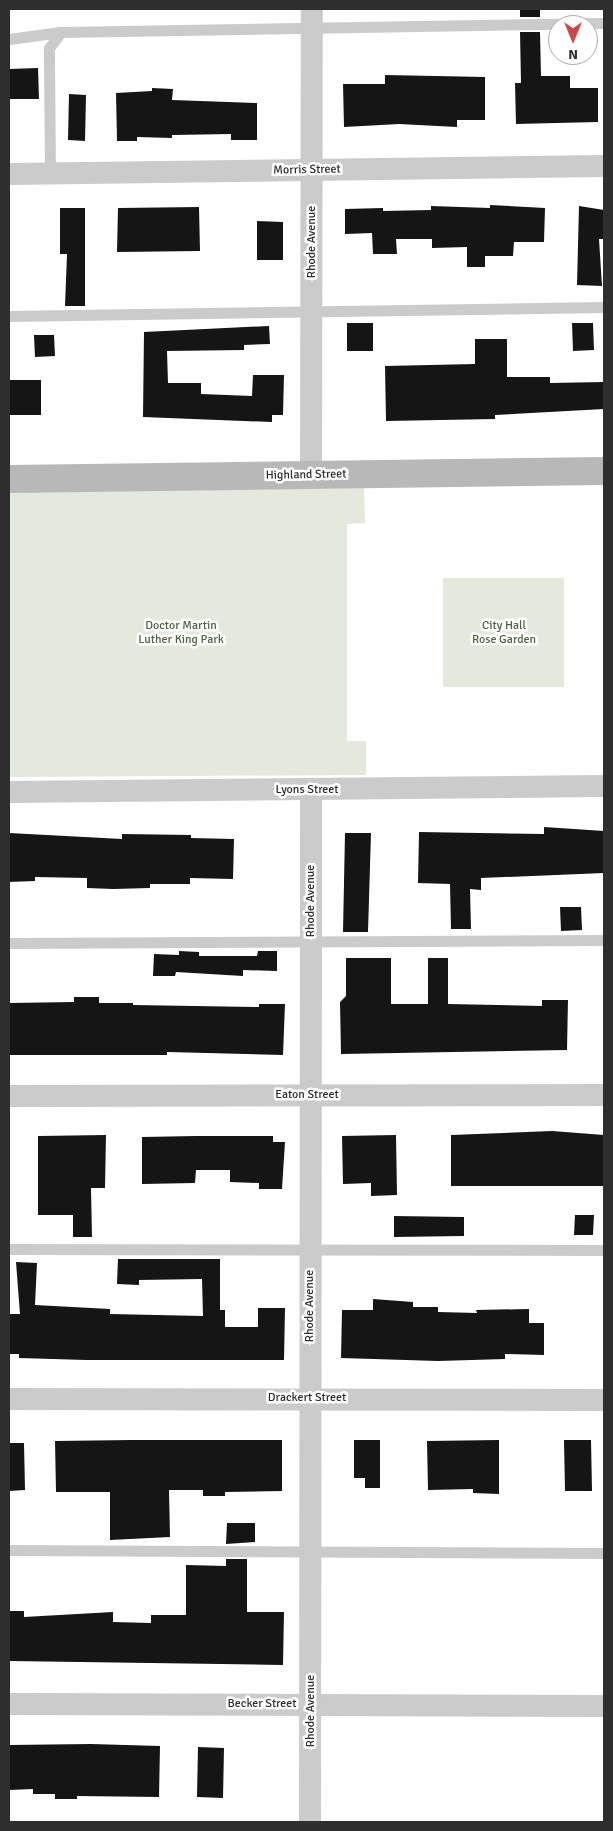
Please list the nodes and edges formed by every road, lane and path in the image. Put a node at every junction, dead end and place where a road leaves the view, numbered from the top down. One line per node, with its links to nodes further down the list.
1 (312, 18): 2 (lane); 3 (lane); 6 (street, Rhode Avenue)
2 (604, 23)
3 (61, 32): 4 (lane); 8 (lane)
4 (9, 39)
5 (604, 166): 6 (street, Morris Street)
6 (312, 170): 8 (street, Morris Street); 10 (street, Rhode Avenue)
7 (9, 174): 8 (street, Morris Street)
8 (50, 174)
9 (604, 307): 10 (lane)
10 (311, 312): 11 (lane); 13 (street, Rhode Avenue)
11 (9, 316)
12 (604, 471): 13 (street, Highland Street)
13 (311, 474): 14 (street, Highland Street)
14 (9, 479)
15 (604, 786): 16 (street, Lyons Street)
16 (311, 790): 17 (street, Lyons Street); 18 (street, Rhode Avenue)
17 (9, 792)
18 (310, 940): 19 (lane); 20 (lane); 21 (street, Rhode Avenue)
19 (604, 940)
20 (9, 943)
21 (310, 1095): 22 (street, Eaton Street); 23 (street, Eaton Street); 25 (street, Rhode Avenue)
22 (604, 1095)
23 (9, 1096)
24 (9, 1249): 25 (lane)
25 (310, 1250): 26 (lane); 27 (street, Rhode Avenue)
26 (604, 1250)
27 (310, 1398): 28 (street, Drackert Street); 29 (street, Drackert Street); 31 (street, Rhode Avenue)
28 (9, 1399)
29 (604, 1400)
30 (9, 1550): 31 (lane)
31 (310, 1551): 32 (lane); 34 (street, Rhode Avenue)
32 (604, 1553)
33 (9, 1704): 34 (street, Becker Street)
34 (311, 1705): 35 (street, Becker Street); 36 (street, Rhode Avenue)
35 (604, 1706)
36 (310, 1822)

